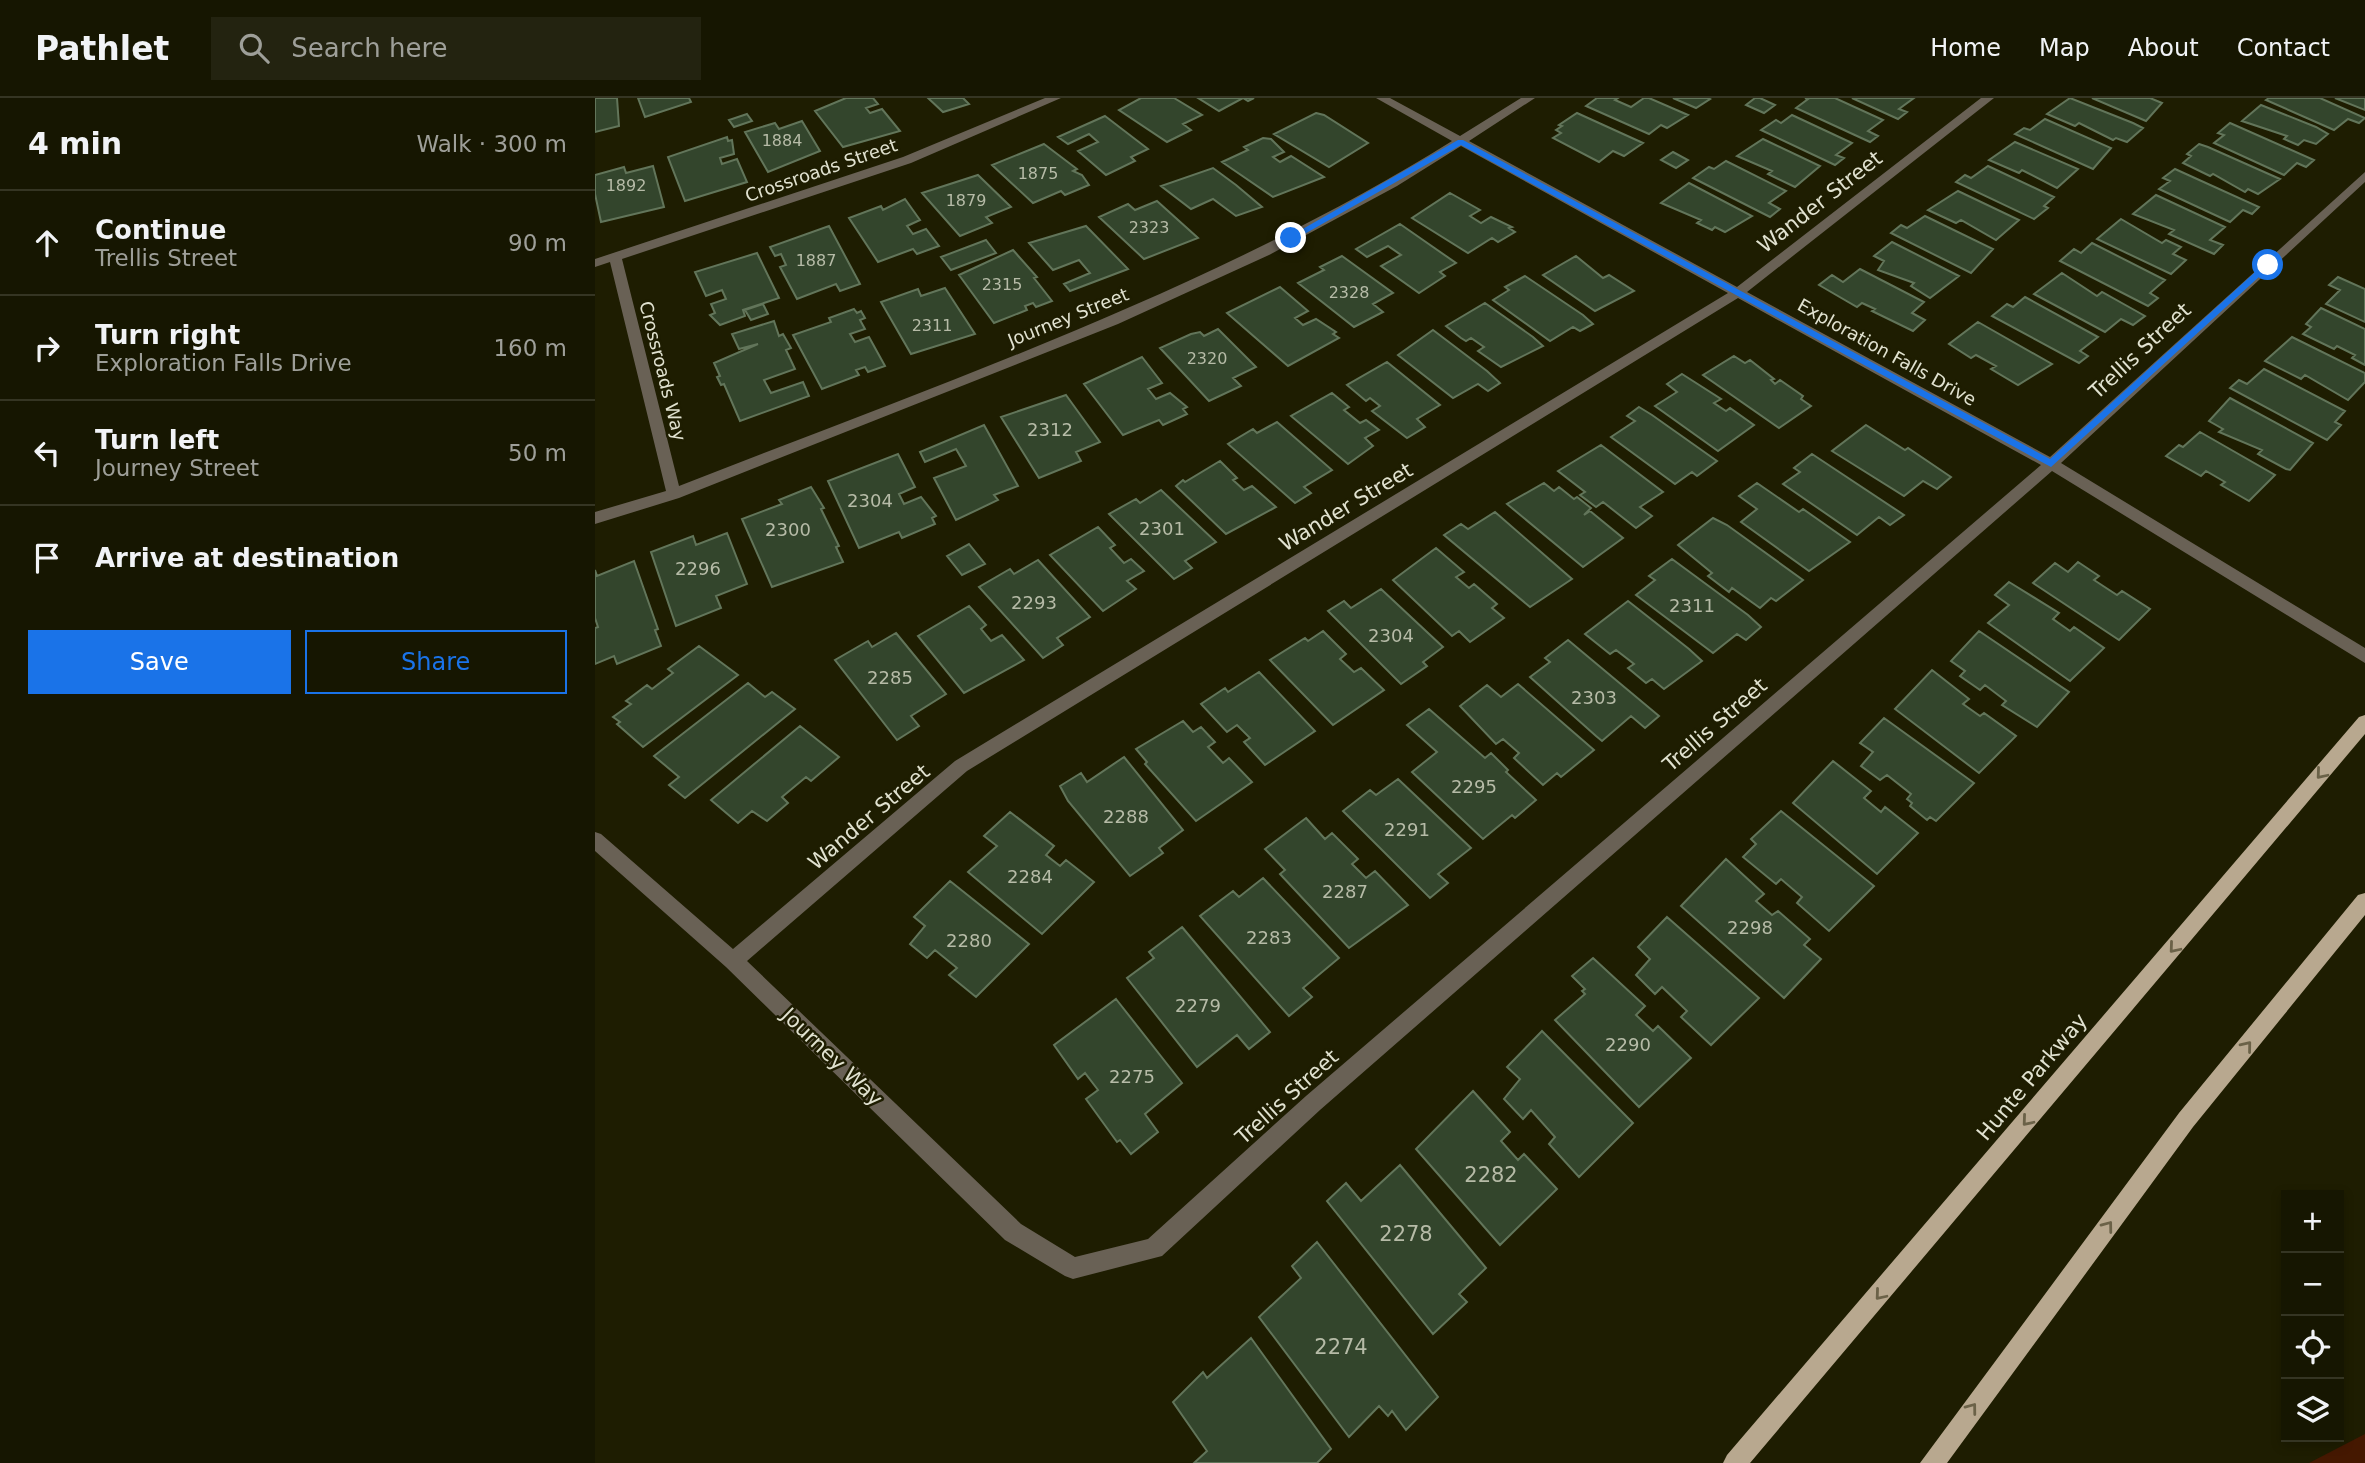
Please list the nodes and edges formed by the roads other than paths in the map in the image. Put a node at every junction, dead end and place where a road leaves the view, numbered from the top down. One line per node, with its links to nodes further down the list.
1 (1055, 98): 7 (street, Crossroads Street)
2 (1382, 98): 5 (street, Exploration Falls Drive)
3 (1529, 98): 5 (street, Journey Street)
4 (1988, 98): 9 (street, Wander Street)
5 (1461, 142): 9 (street, Exploration Falls Drive); 11 (street, Journey Street)
6 (2365, 176): 10 (street, Trellis Street)
7 (615, 258): 8 (street, Crossroads Street); 11 (street, Crossroads Way)
8 (595, 263)
9 (1739, 292): 10 (street, Exploration Falls Drive); 17 (street, Wander Street)
10 (2051, 464): 13 (street, Exploration Falls Drive); 18 (street, Trellis Street)
11 (674, 494): 12 (street, Journey Street)
12 (595, 518)
13 (2365, 656)
14 (2365, 722): 19 (main road, Hunte Parkway, one-way to 19)
15 (595, 840): 17 (street, Journey Way)
16 (2365, 901): 20 (main road, one-way to 16)
17 (733, 961): 18 (street, Journey Way)
18 (1073, 1268)
19 (1735, 1463)
20 (1932, 1463)

